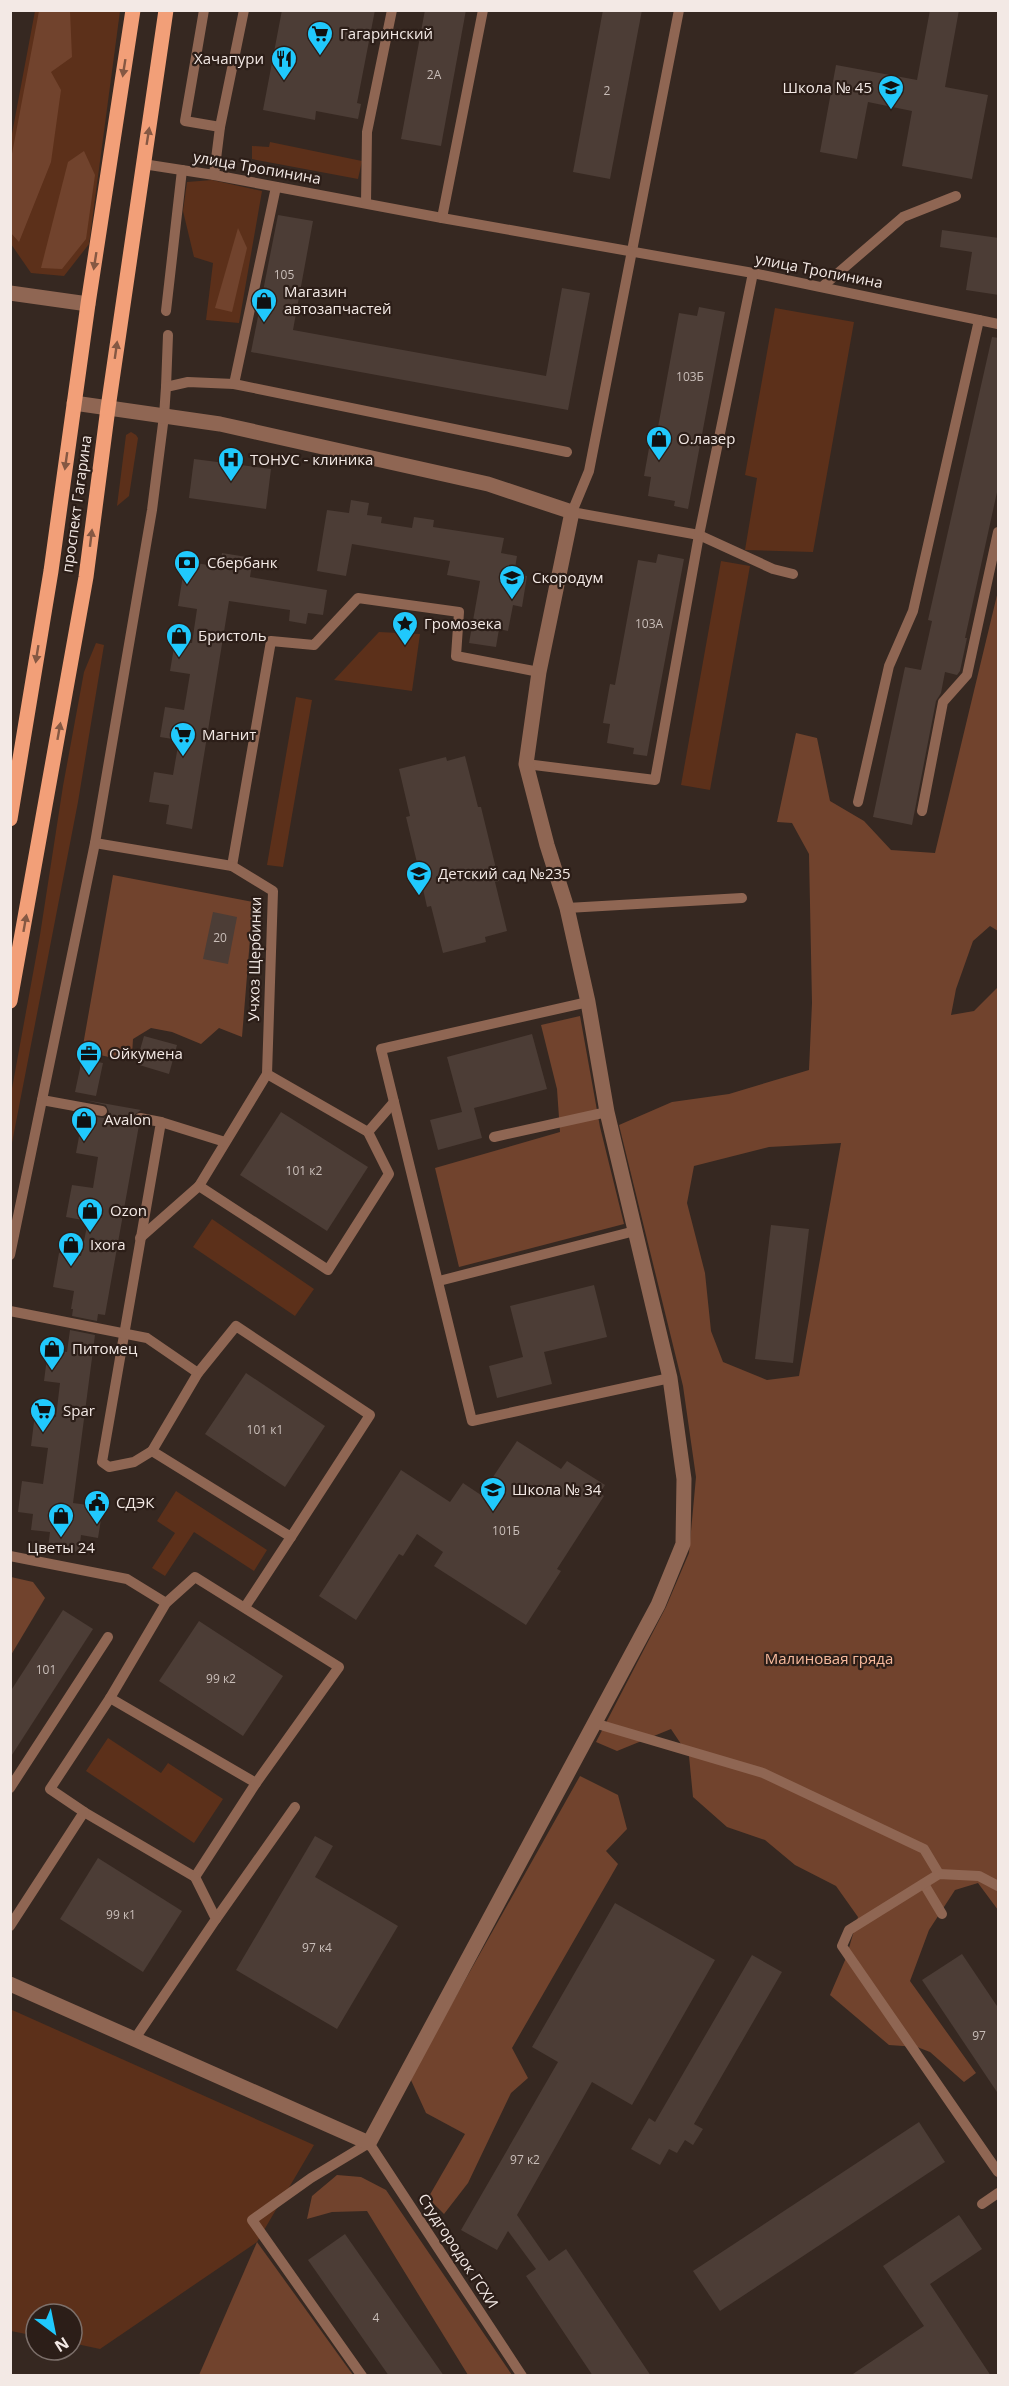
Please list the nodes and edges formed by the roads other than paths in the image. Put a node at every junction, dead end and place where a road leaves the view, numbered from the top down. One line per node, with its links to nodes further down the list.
1 (133, 10): 20 (main road, проспект Гагарина, one-way to 20)
2 (166, 10): 9 (main road, проспект Гагарина, one-way to 2)
3 (204, 10): 8 (lane)
4 (244, 10): 8 (lane)
5 (392, 10): 14 (lane)
6 (483, 10): 15 (lane)
7 (679, 10): 16 (lane)
8 (220, 127): 11 (lane)
9 (143, 164): 10 (lane, улица Тропинина); 28 (main road, проспект Гагарина, one-way to 9)
10 (182, 170): 11 (lane, улица Тропинина); 21 (lane)
11 (214, 175): 12 (lane, улица Тропинина)
12 (276, 187): 14 (lane, улица Тропинина); 25 (lane)
13 (956, 196): 18 (lane)
14 (366, 203): 15 (lane, улица Тропинина)
15 (442, 218): 16 (lane, улица Тропинина)
16 (633, 252): 17 (lane, улица Тропинина); 31 (lane)
17 (753, 273): 18 (lane, улица Тропинина); 33 (lane)
18 (823, 286): 22 (lane, улица Тропинина)
19 (10, 293): 20 (street)
20 (88, 304): 27 (main road, проспект Гагарина)
21 (166, 311)
22 (979, 320): 23 (lane, улица Тропинина); 38 (lane)
23 (999, 324)
24 (168, 335): 26 (lane)
25 (234, 384): 26 (lane); 30 (lane)
26 (166, 387): 29 (lane)
27 (74, 403): 28 (street); 36 (main road, проспект Гагарина, one-way to 36)
28 (108, 408): 29 (street); 45 (main road, проспект Гагарина, one-way to 28)
29 (164, 416): 31 (street); 41 (lane)
30 (567, 452)
31 (572, 512): 33 (lane); 35 (street)
32 (999, 532): 39 (lane)
33 (699, 535): 34 (lane); 37 (lane)
34 (793, 574)
35 (539, 672): 37 (street); 42 (lane)
36 (15, 757): 40 (main road, проспект Гагарина)
37 (526, 764): 44 (street)
38 (858, 802)
39 (922, 810)
40 (10, 819)
41 (95, 843): 42 (lane); 48 (lane)
42 (232, 866): 47 (lane, Учхоз Щербинки)
43 (742, 898): 44 (lane)
44 (567, 908): 46 (street)
45 (10, 1001)
46 (588, 1002): 49 (lane); 51 (street)
47 (267, 1074): 54 (lane); 56 (lane)
48 (42, 1100): 50 (lane); 60 (lane)
49 (394, 1102): 54 (lane); 61 (lane)
50 (102, 1111)
51 (607, 1112): 55 (lane); 58 (street)
52 (140, 1118): 53 (lane)
53 (160, 1122): 56 (lane); 59 (lane)
54 (368, 1132): 57 (lane)
55 (494, 1137)
56 (225, 1142): 57 (lane)
57 (199, 1186): 59 (lane)
58 (635, 1232): 61 (lane); 65 (street)
59 (140, 1238): 63 (lane)
60 (10, 1255)
61 (439, 1281): 65 (lane)
62 (10, 1311): 63 (lane)
63 (124, 1334): 64 (lane); 66 (lane)
64 (198, 1373): 66 (lane); 67 (lane)
65 (670, 1378): 73 (street)
66 (152, 1451): 67 (lane)
67 (291, 1537): 70 (lane)
68 (10, 1556): 69 (lane)
69 (166, 1602): 70 (lane); 72 (lane)
70 (245, 1607): 74 (lane)
71 (108, 1637): 75 (lane)
72 (110, 1698): 74 (lane); 77 (lane)
73 (594, 1724): 78 (lane); 87 (street)
74 (256, 1783): 79 (lane)
75 (10, 1788)
76 (295, 1807): 83 (lane)
77 (84, 1812): 79 (lane); 84 (lane)
78 (939, 1874): 80 (lane); 81 (lane)
79 (195, 1877): 83 (lane)
80 (924, 1884): 82 (lane); 88 (lane)
81 (999, 1886)
82 (942, 1914)
83 (216, 1919): 86 (lane)
84 (10, 1926)
85 (10, 1984): 86 (street)
86 (134, 2040): 87 (street)
87 (369, 2143): 91 (lane); 92 (lane, Студгородок ГСХИ)
88 (999, 2172)
89 (999, 2193): 90 (lane)
90 (982, 2204)
91 (362, 2376)
92 (522, 2376)

